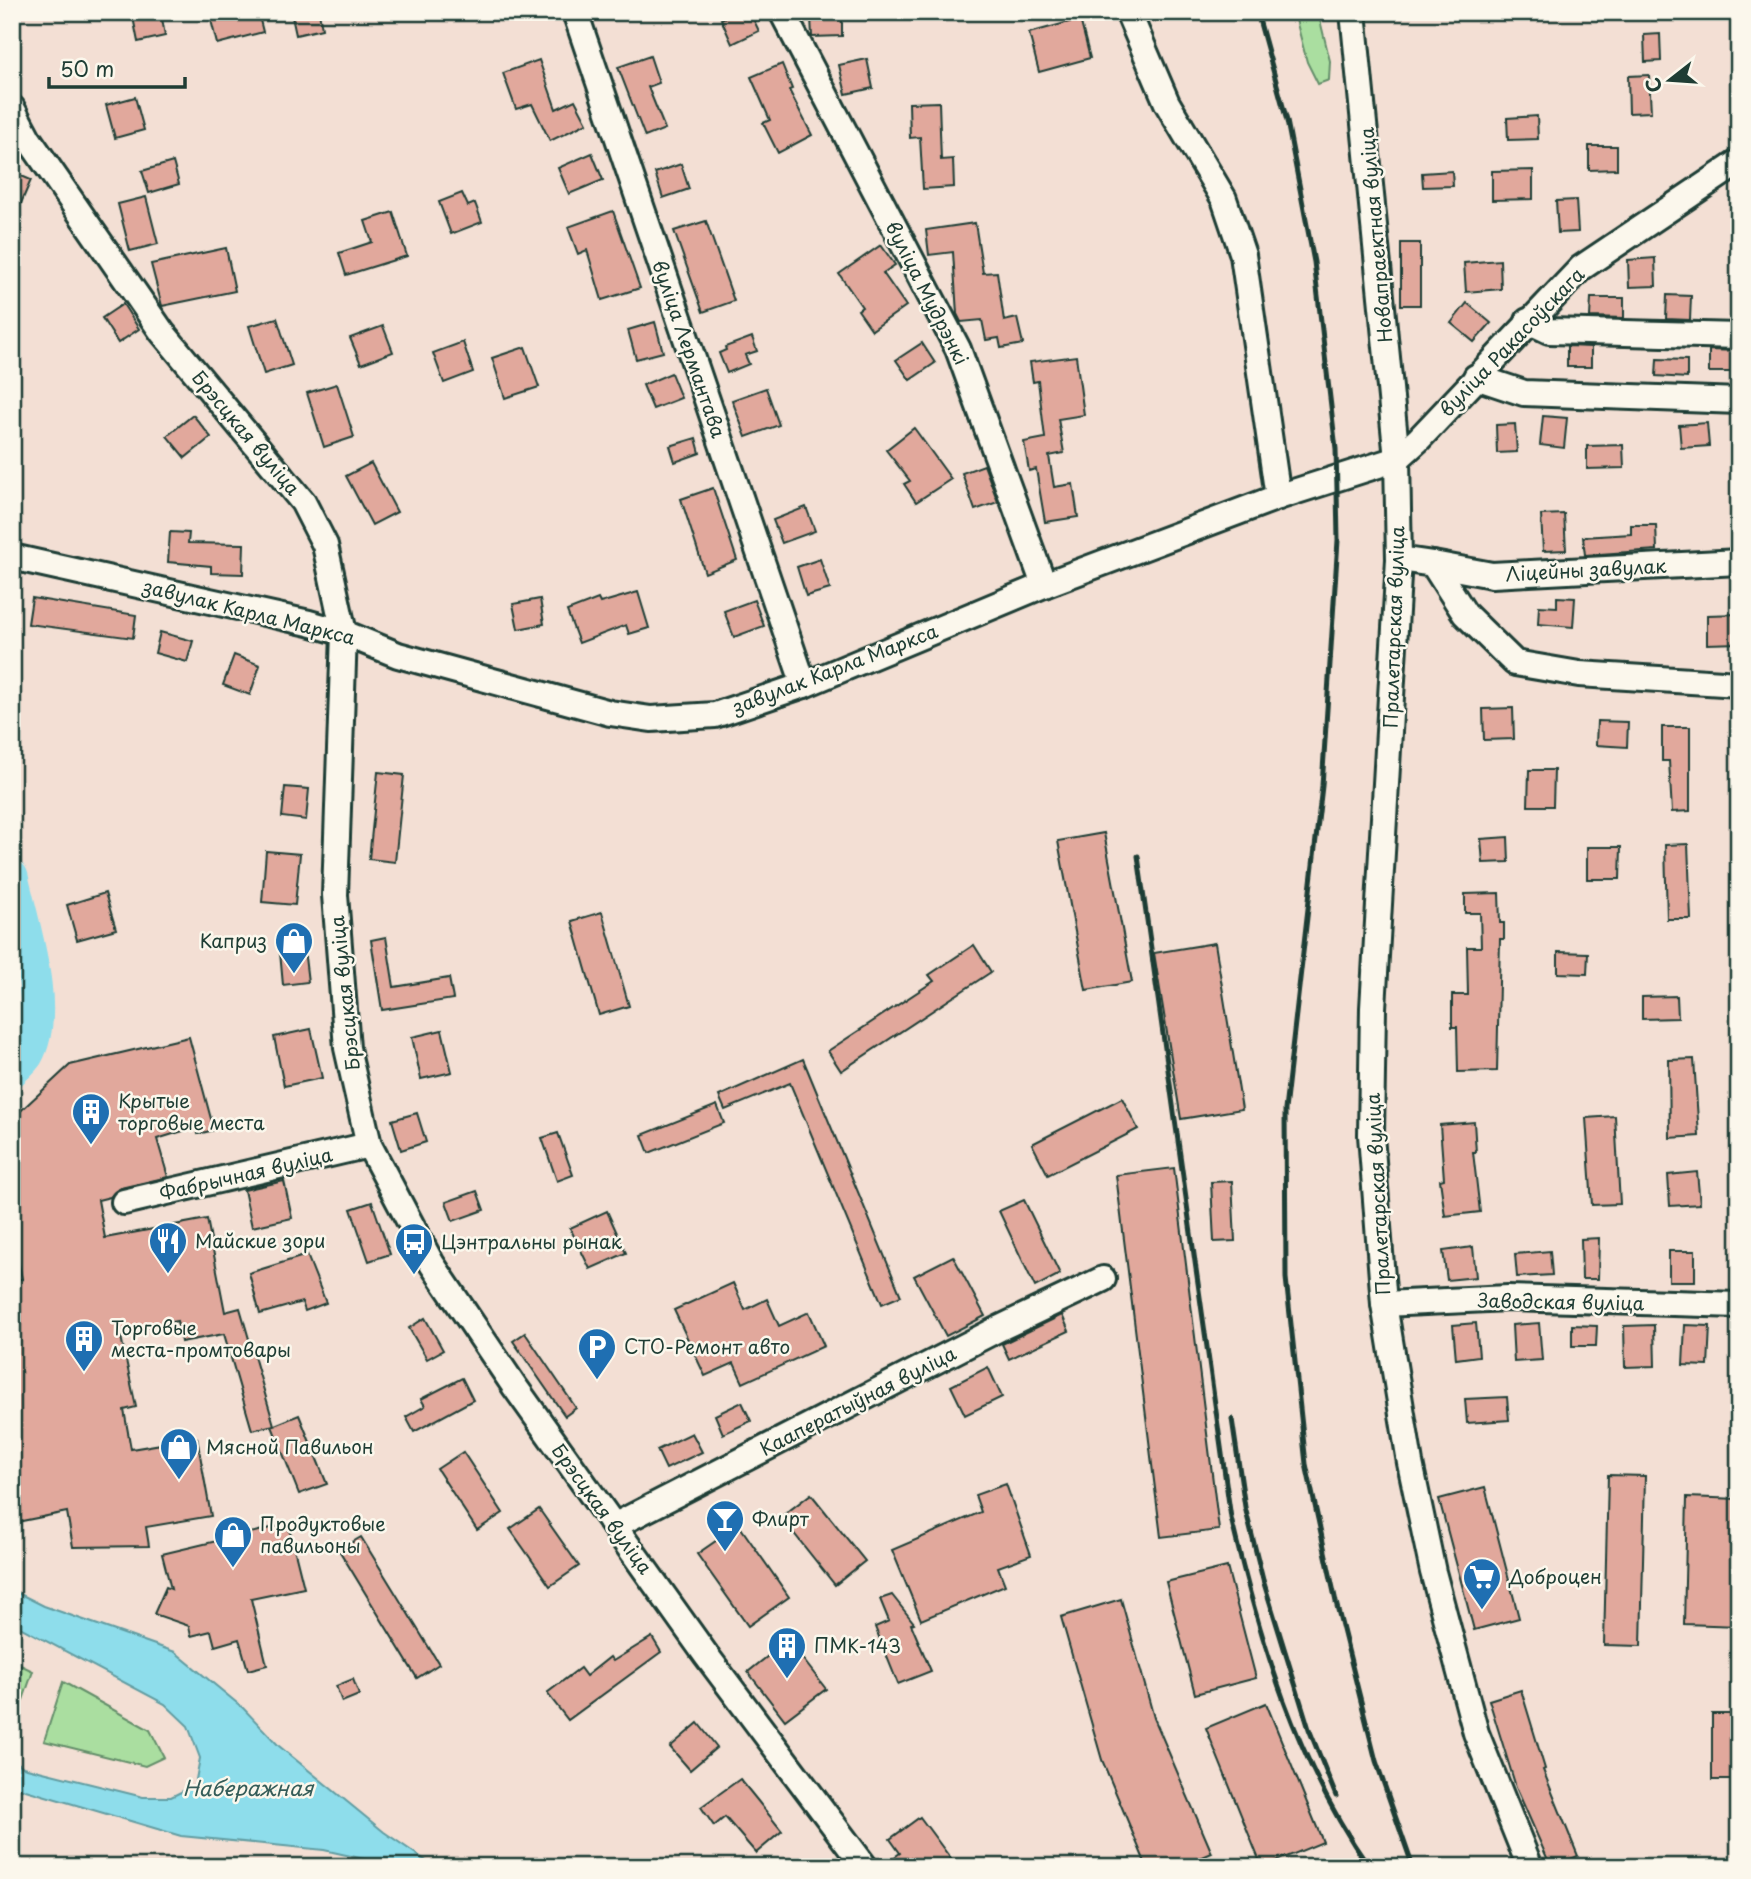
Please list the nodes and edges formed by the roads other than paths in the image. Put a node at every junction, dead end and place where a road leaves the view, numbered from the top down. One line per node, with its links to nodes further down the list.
1 (575, 12): 20 (street, вуліца Лермантава)
2 (782, 12): 17 (street, вуліца Мудрэнкі)
3 (1128, 12): 12 (street)
4 (1353, 12): 11 (street, Новапраектная вуліца)
5 (12, 108): 18 (street, Брэсцкая вуліца)
6 (1739, 162): 7 (street, вуліца Ракасоўскага)
7 (1528, 321): 8 (street); 9 (street, вуліца Ракасоўскага)
8 (1739, 336)
9 (1476, 377): 10 (street); 11 (street, вуліца Ракасоўскага)
10 (1739, 401)
11 (1396, 459): 12 (street, завулак Карла Маркса); 14 (street, Пралетарская вуліца)
12 (1278, 497): 17 (street, завулак Карла Маркса)
13 (12, 557): 18 (street, завулак Карла Маркса)
14 (1399, 559): 16 (street); 24 (street, Пралетарская вуліца)
15 (1739, 562): 16 (street, Ліцейны завулак)
16 (1433, 564): 19 (street)
17 (1044, 584): 20 (street, завулак Карла Маркса)
18 (344, 632): 20 (street, завулак Карла Маркса); 21 (street, Брэсцкая вуліца)
19 (1739, 684)
20 (804, 685)
21 (369, 1145): 22 (street, Фабрычная вуліца); 26 (street, Брэсцкая вуліца)
22 (124, 1202)
23 (1103, 1279): 26 (street, Кааператыўная вуліца)
24 (1384, 1304): 25 (street, Заводская вуліца); 28 (street, Пралетарская вуліца)
25 (1739, 1305)
26 (614, 1526): 27 (street, Брэсцкая вуліца)
27 (865, 1867)
28 (1530, 1867)

